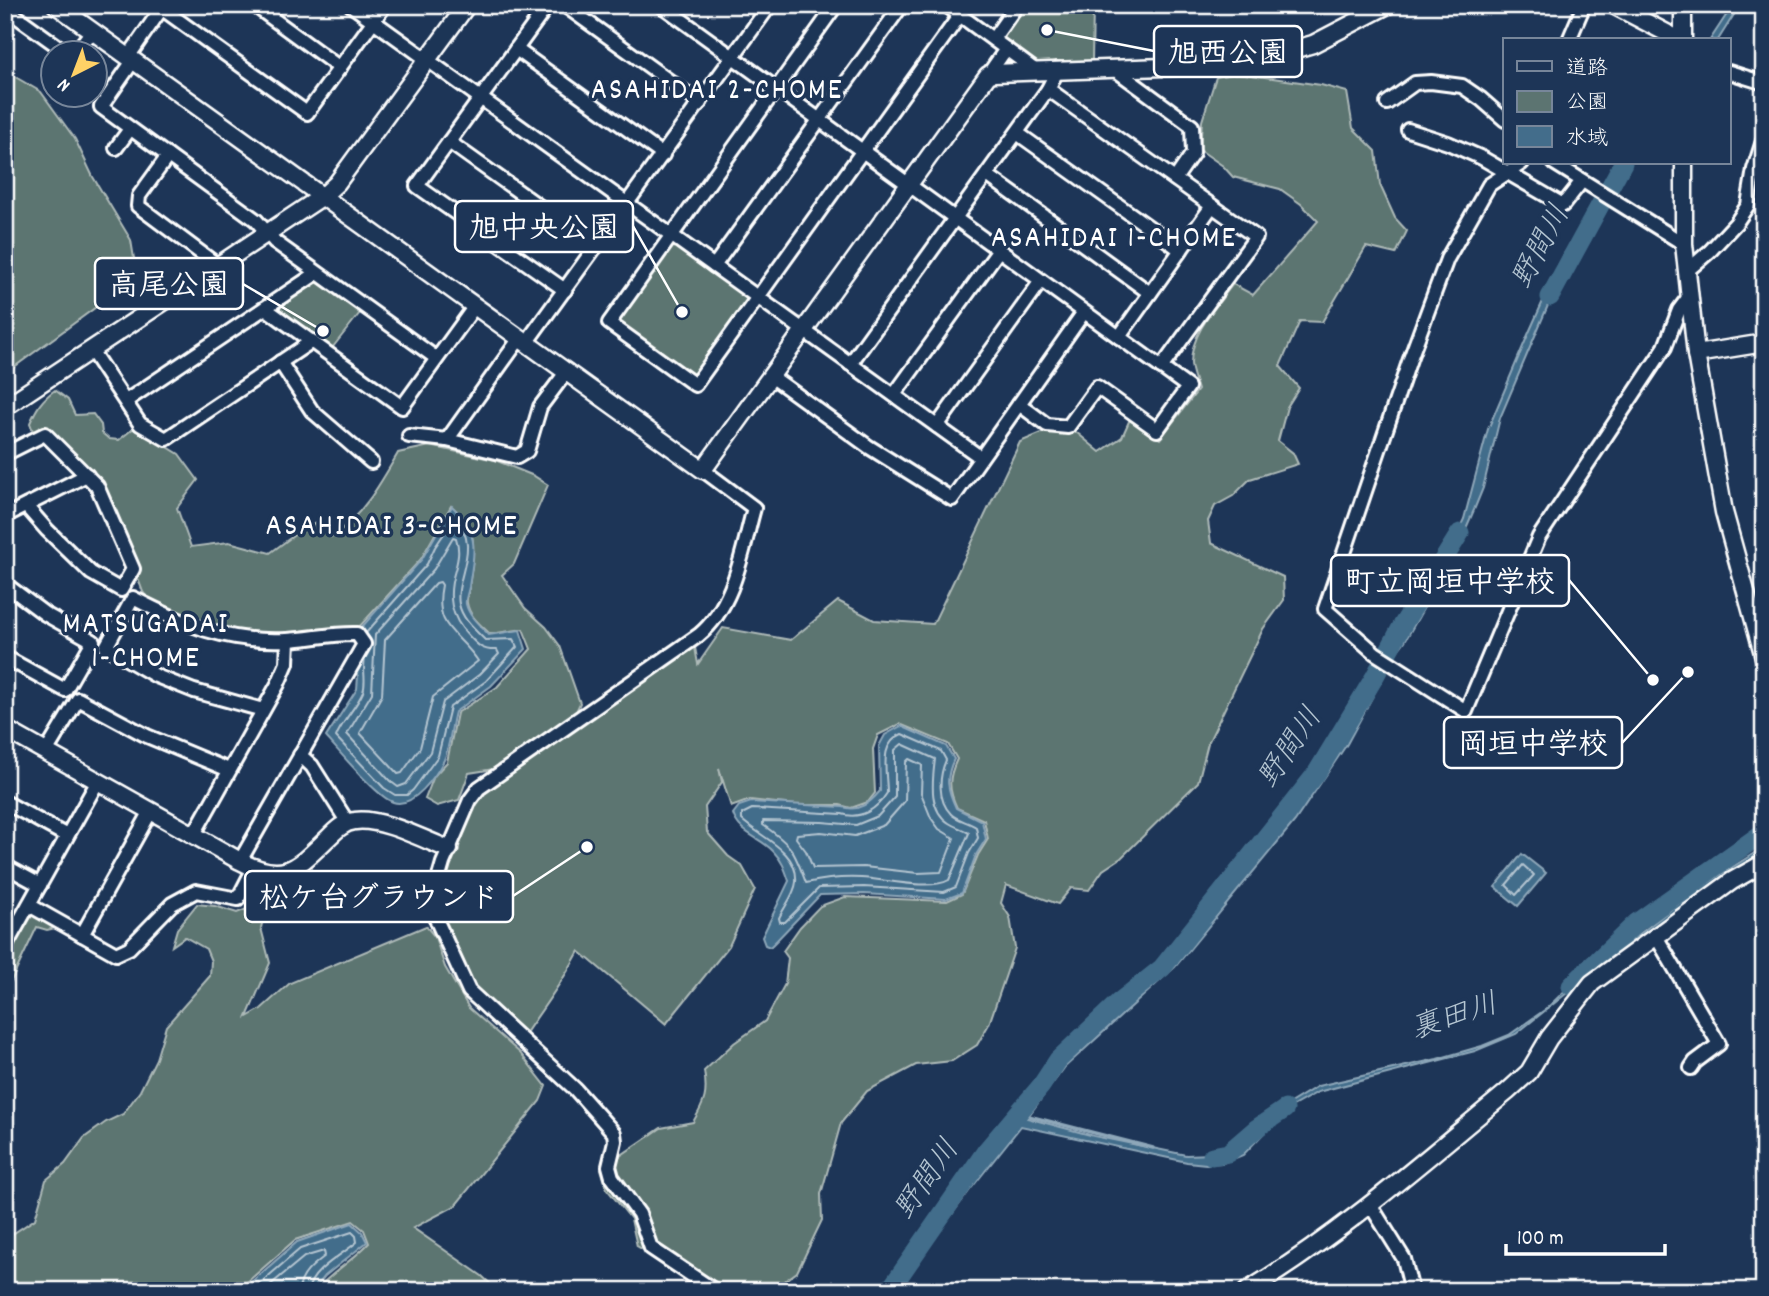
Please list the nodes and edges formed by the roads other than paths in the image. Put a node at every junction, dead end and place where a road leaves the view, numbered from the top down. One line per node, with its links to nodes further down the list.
1 (13, 5): 23 (street)
2 (57, 5): 22 (street)
3 (254, 5): 34 (street)
4 (351, 5): 21 (street)
5 (385, 5): 21 (street)
6 (467, 5): 33 (street)
7 (548, 5): 29 (street)
8 (564, 5): 44 (street)
9 (661, 5): 31 (street)
10 (836, 5): 41 (street)
11 (902, 5): 47 (street)
12 (946, 5): 20 (street)
13 (1017, 5): 28 (street)
14 (1388, 5): 35 (street)
15 (1584, 5): 25 (street)
16 (1613, 5): 26 (street)
17 (1683, 5): 27 (street)
18 (161, 6): 32 (street); 34 (street)
19 (763, 8): 31 (street)
20 (960, 15): 28 (street); 54 (street)
21 (373, 21): 33 (street); 34 (street)
22 (92, 31): 24 (street); 32 (street)
23 (47, 38)
24 (87, 38)
25 (1570, 38)
26 (1677, 38)
27 (1681, 38)
28 (993, 39): 30 (street)
29 (516, 49): 43 (street); 55 (street)
30 (1006, 49): 37 (street); 39 (street)
31 (733, 58): 41 (street); 44 (street)
32 (131, 59): 48 (street); 65 (street)
33 (427, 61): 43 (street); 65 (street)
34 (340, 68)
35 (1113, 68): 36 (street); 62 (street)
36 (1058, 69): 37 (street); 42 (street)
37 (1036, 71): 39 (street)
38 (1730, 72): 40 (street)
39 (988, 75): 64 (street)
40 (1764, 83)
41 (775, 89): 47 (street); 70 (street)
42 (1048, 89): 50 (street); 62 (street)
43 (480, 99): 52 (street); 66 (street)
44 (700, 103): 55 (street)
45 (1387, 103): 46 (street)
46 (1503, 118)
47 (818, 121): 54 (street); 76 (street)
48 (131, 129): 53 (street); 56 (street)
49 (1408, 130): 60 (street)
50 (1017, 132): 61 (street); 74 (street)
51 (1764, 138): 77 (street)
52 (449, 142): 72 (street); 80 (street)
53 (116, 148)
54 (862, 152): 64 (street); 82 (street)
55 (663, 155): 66 (street)
56 (168, 156): 69 (street); 75 (street)
57 (1520, 164): 60 (street)
58 (1555, 164): 63 (street)
59 (1684, 164): 71 (street)
60 (1506, 173): 63 (street); 83 (street)
61 (987, 174): 68 (street); 81 (street)
62 (1175, 179): 67 (street)
63 (1582, 181): 71 (street)
64 (908, 185): 68 (street); 87 (street)
65 (323, 196): 69 (street); 84 (street)
66 (628, 204): 70 (street); 72 (street)
67 (1212, 206): 74 (street); 97 (street)
68 (955, 219): 73 (street); 96 (street)
69 (267, 232): 75 (street); 78 (street)
70 (671, 235): 76 (street); 82 (street)
71 (1684, 244): 77 (street)
72 (596, 247): 80 (street)
73 (999, 250): 79 (street); 100 (street)
74 (1181, 250): 81 (street)
75 (218, 265): 92 (street)
76 (714, 266): 82 (street)
77 (1687, 271): 83 (street)
78 (317, 273): 85 (street); 94 (street)
79 (1041, 281): 86 (street); 104 (street)
80 (565, 290): 90 (street)
81 (1150, 293): 88 (street)
82 (758, 298): 87 (street)
83 (1688, 298): 93 (street)
84 (475, 306): 90 (street); 94 (street)
85 (265, 308): 89 (street); 101 (street)
86 (1084, 312): 88 (street); 102 (street)
87 (804, 331): 96 (street); 99 (street)
88 (1119, 337): 97 (street)
89 (312, 341): 94 (street); 95 (street)
90 (523, 341): 98 (street); 106 (street)
91 (1764, 343): 93 (street)
92 (91, 350): 101 (street); 103 (street)
93 (1696, 354): 117 (street)
94 (436, 358)
95 (280, 362): 101 (street); 109 (street)
96 (850, 364): 100 (street)
97 (1161, 368): 102 (street)
98 (567, 371): 106 (street); 110 (street)
99 (771, 376): 108 (street); 110 (street)
100 (894, 395): 104 (street)
101 (126, 401)
102 (1019, 404): 108 (street)
103 (5, 407)
104 (937, 426): 108 (street)
105 (409, 436): 106 (street)
106 (447, 440)
107 (5, 454): 111 (street)
108 (980, 457)
109 (371, 462)
110 (703, 470): 129 (street)
111 (87, 475): 112 (street); 112 (street)
112 (26, 506): 113 (street)
113 (5, 516)
114 (5, 584): 116 (street)
115 (288, 640): 118 (street); 118 (street); 121 (street)
116 (5, 657)
117 (1764, 657)
118 (263, 710): 122 (street)
119 (5, 729): 120 (street)
120 (46, 752): 122 (street); 123 (street)
121 (300, 755): 126 (street); 131 (street)
122 (229, 770): 127 (street)
123 (98, 781): 125 (street); 128 (street)
124 (5, 802): 128 (street)
125 (151, 811): 127 (street); 135 (street)
126 (348, 823): 129 (street); 131 (street)
127 (194, 834): 131 (street)
128 (67, 836): 133 (street)
129 (449, 849): 140 (street)
130 (1764, 863): 137 (street)
131 (247, 865): 135 (street)
132 (5, 866): 133 (street)
133 (40, 885): 134 (street)
134 (29, 905): 135 (street); 136 (street)
135 (82, 935)
136 (7, 938)
137 (1657, 938): 138 (street); 139 (street)
138 (1691, 1068)
139 (1371, 1206): 141 (street); 142 (street)
140 (715, 1291)
141 (1247, 1291)
142 (1412, 1291)

